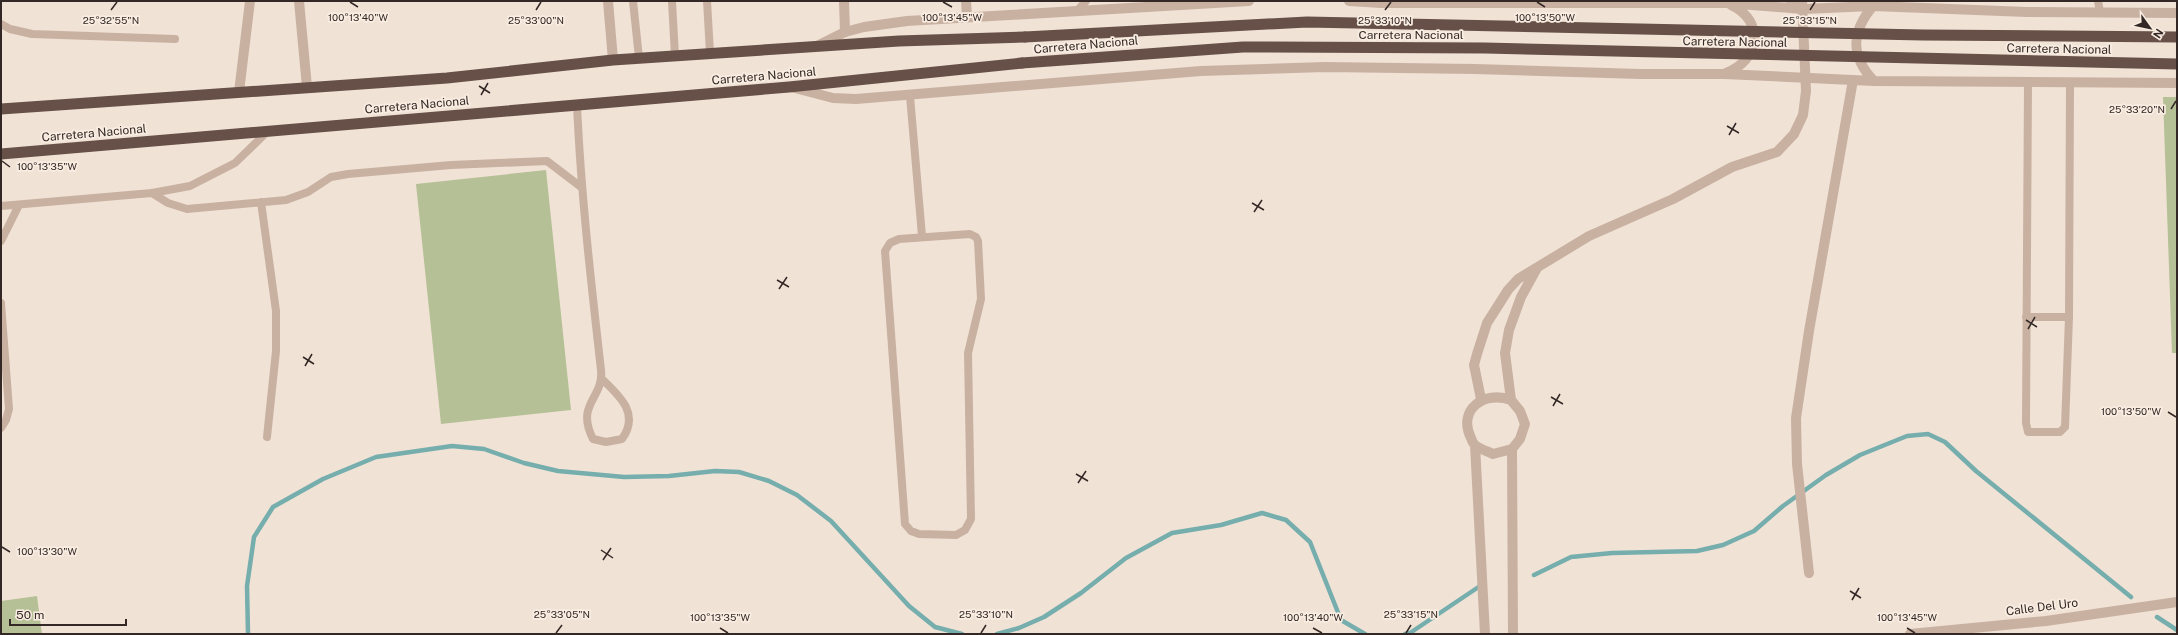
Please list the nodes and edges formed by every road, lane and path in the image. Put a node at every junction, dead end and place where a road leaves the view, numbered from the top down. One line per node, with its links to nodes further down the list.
1 (250, 1): 44 (street)
2 (299, 1): 42 (street)
3 (608, 1): 33 (street)
4 (633, 1): 32 (lane)
5 (672, 1): 31 (lane)
6 (707, 1): 30 (lane)
7 (844, 1): 26 (street)
8 (966, 1): 24 (street)
9 (1086, 1): 21 (lane)
10 (1249, 1): 18 (street)
11 (1349, 1): 14 (street)
12 (1790, 1): 19 (lane)
13 (2098, 1): 22 (lane)
14 (1380, 2): 15 (street)
15 (1444, 2): 16 (street)
16 (1568, 2): 17 (street)
17 (1727, 3): 19 (street); 35 (street)
18 (1129, 4): 21 (street)
19 (1803, 5): 20 (street); 36 (street)
20 (1873, 6): 22 (street); 38 (street)
21 (1077, 11): 24 (street)
22 (2100, 12): 23 (street)
23 (2177, 13)
24 (967, 16): 26 (street)
25 (1, 24): 28 (lane)
26 (845, 32): 29 (street)
27 (2177, 37): 29 (highway, Carretera Nacional, bridge)
28 (175, 39)
29 (815, 46): 30 (highway, Carretera Nacional)
30 (710, 53): 31 (highway, Carretera Nacional)
31 (675, 56): 32 (highway, Carretera Nacional)
32 (639, 58): 33 (highway, Carretera Nacional)
33 (614, 60): 42 (highway, Carretera Nacional)
34 (2177, 64): 43 (highway, Carretera Nacional, bridge)
35 (1724, 74): 36 (street); 45 (street)
36 (1806, 79): 37 (street); 57 (street)
37 (1853, 80): 38 (street); 68 (street)
38 (1874, 81): 39 (street)
39 (2028, 83): 40 (street); 59 (lane)
40 (2070, 83): 41 (street); 60 (lane)
41 (2177, 83)
42 (307, 87): 44 (highway, Carretera Nacional)
43 (789, 87): 45 (street); 46 (highway, Carretera Nacional)
44 (239, 92): 47 (highway, Carretera Nacional)
45 (910, 96): 55 (lane)
46 (577, 104): 48 (highway, Carretera Nacional); 50 (lane)
47 (1, 110)
48 (268, 130): 49 (highway, Carretera Nacional); 51 (lane)
49 (1, 154)
50 (581, 187): 52 (lane); 61 (lane)
51 (152, 193): 52 (lane); 53 (lane)
52 (261, 202): 65 (lane)
53 (19, 205): 54 (lane); 56 (lane)
54 (1, 206)
55 (922, 236): 55 (lane)
56 (1, 241)
57 (1537, 268): 62 (street); 63 (street)
58 (1, 303): 64 (lane)
59 (2026, 317): 60 (lane); 60 (lane)
60 (2069, 317)
61 (602, 378): 61 (lane)
62 (1481, 400): 63 (street); 66 (street)
63 (1511, 400): 67 (street)
64 (1, 428)
65 (267, 437)
66 (1475, 445): 67 (street); 70 (street)
67 (1512, 449): 71 (street)
68 (1809, 573)
69 (2177, 602): 72 (street, Calle Del Uro)
70 (1485, 634)
71 (1513, 634)
72 (1910, 634)

